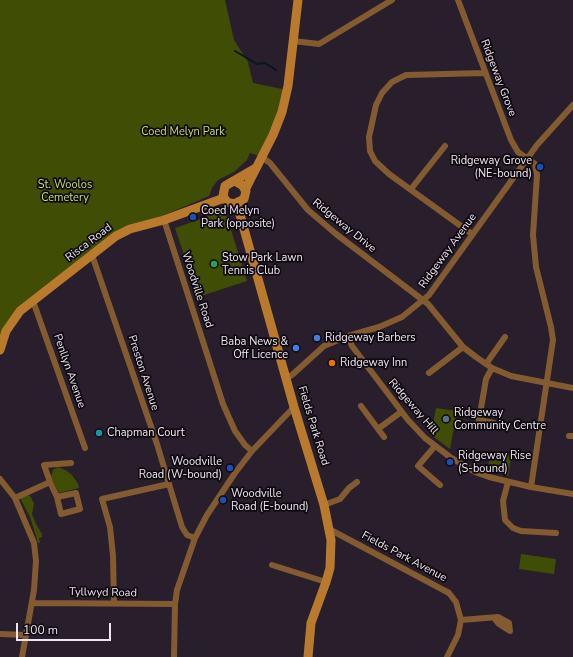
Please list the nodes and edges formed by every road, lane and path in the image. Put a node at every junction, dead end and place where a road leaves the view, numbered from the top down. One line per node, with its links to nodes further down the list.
1 (298, 0): 4 (main road)
2 (392, 0): 4 (street)
3 (458, 0): 5 (street, Ridgeway Grove)
4 (293, 41): 8 (main road)
5 (485, 72): 9 (street, Ridgeway Grove); 12 (street)
6 (573, 105): 9 (street, Ridgeway Avenue)
7 (444, 146): 12 (street)
8 (262, 157): 10 (main road); 20 (street, Ridgeway Drive)
9 (527, 158): 17 (street, Ridgeway Avenue); 29 (street, Ridgeway Grove)
10 (256, 168): 11 (main road); 13 (main road)
11 (235, 181): 13 (main road); 14 (main road)
12 (411, 189): 17 (street)
13 (245, 190): 15 (main road)
14 (224, 198): 15 (main road); 16 (main road, Risca Road)
15 (237, 204): 28 (main road, Fields Park Road)
16 (164, 220): 18 (main road, Risca Road); 39 (street, Woodville Road)
17 (472, 234): 20 (street, Ridgeway Avenue)
18 (92, 255): 19 (main road, Risca Road); 45 (street, Preston Avenue)
19 (33, 301): 24 (main road, Risca Road); 38 (street, Penllyn Avenue)
20 (422, 301): 21 (street, Ridgeway Avenue); 23 (street, Ridgeway Drive)
21 (348, 336): 28 (street, Ridgeway Avenue); 33 (street, Ridgeway Hill)
22 (505, 337): 25 (street)
23 (464, 347): 25 (street, Ridgeway Drive); 27 (street)
24 (0, 350)
25 (486, 364): 26 (street, Ridgeway Drive)
26 (492, 368): 29 (street, Ridgeway Drive); 34 (street)
27 (429, 373)
28 (286, 378): 32 (main road, Fields Park Road)
29 (547, 384): 30 (street, Ridgeway Drive); 47 (street, Ridgeway Grove)
30 (573, 388)
31 (361, 406): 35 (street)
32 (294, 407): 39 (street); 51 (main road, Fields Park Road)
33 (401, 412): 35 (street); 37 (street, Ridgeway Hill)
34 (494, 423)
35 (378, 429): 36 (street)
36 (384, 437)
37 (435, 446): 44 (street, Ridgeway Hill); 46 (street)
38 (85, 448)
39 (252, 451): 54 (street)
40 (71, 463): 42 (street)
41 (0, 479): 50 (street)
42 (50, 482): 49 (street); 50 (street)
43 (357, 482): 51 (street)
44 (508, 482): 47 (street, Ridgeway Hill); 53 (street)
45 (169, 484): 54 (street, Preston Avenue); 57 (street)
46 (440, 485)
47 (531, 487): 48 (street, Ridgeway Hill)
48 (573, 494)
49 (57, 497)
50 (15, 498): 58 (street)
51 (324, 505): 52 (main road, Fields Park Road)
52 (329, 529): 56 (main road, Fields Park Road); 61 (street, Fields Park Avenue)
53 (556, 533)
54 (195, 538): 59 (street)
55 (272, 564): 56 (street)
56 (326, 582): 66 (main road, Fields Park Road)
57 (114, 602): 58 (street, Tyllwyd Road); 59 (street, Tyllwyd Road)
58 (32, 603): 63 (street)
59 (175, 604): 65 (street)
60 (494, 618): 61 (street)
61 (461, 620): 67 (street)
62 (0, 634): 63 (street)
63 (26, 635): 64 (street)
64 (22, 657)
65 (174, 657)
66 (308, 657)
67 (447, 657)

